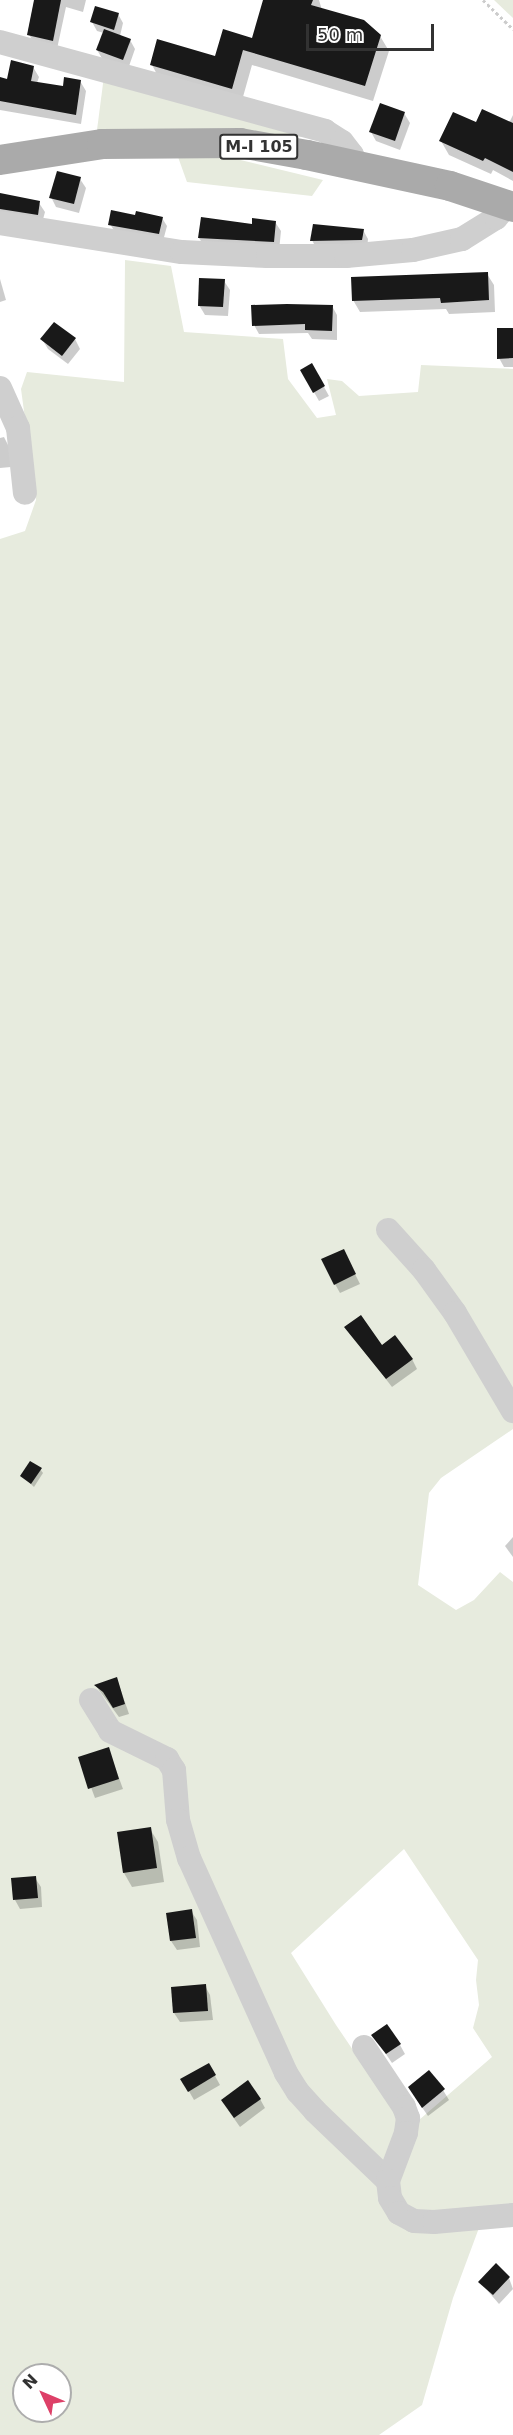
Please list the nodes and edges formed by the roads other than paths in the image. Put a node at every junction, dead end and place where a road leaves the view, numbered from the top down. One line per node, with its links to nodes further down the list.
1 (0, 42): 3 (street)
2 (0, 159): 3 (main road, M-I 105)
3 (355, 164): 4 (main road, M-I 105)
4 (510, 206): 5 (street)
5 (0, 223)
6 (0, 388): 7 (street)
7 (25, 493)
8 (388, 1230): 9 (street)
9 (513, 1411)
10 (91, 1700): 12 (street)
11 (364, 2047): 12 (street)
12 (388, 2181): 13 (street)
13 (513, 2215)

